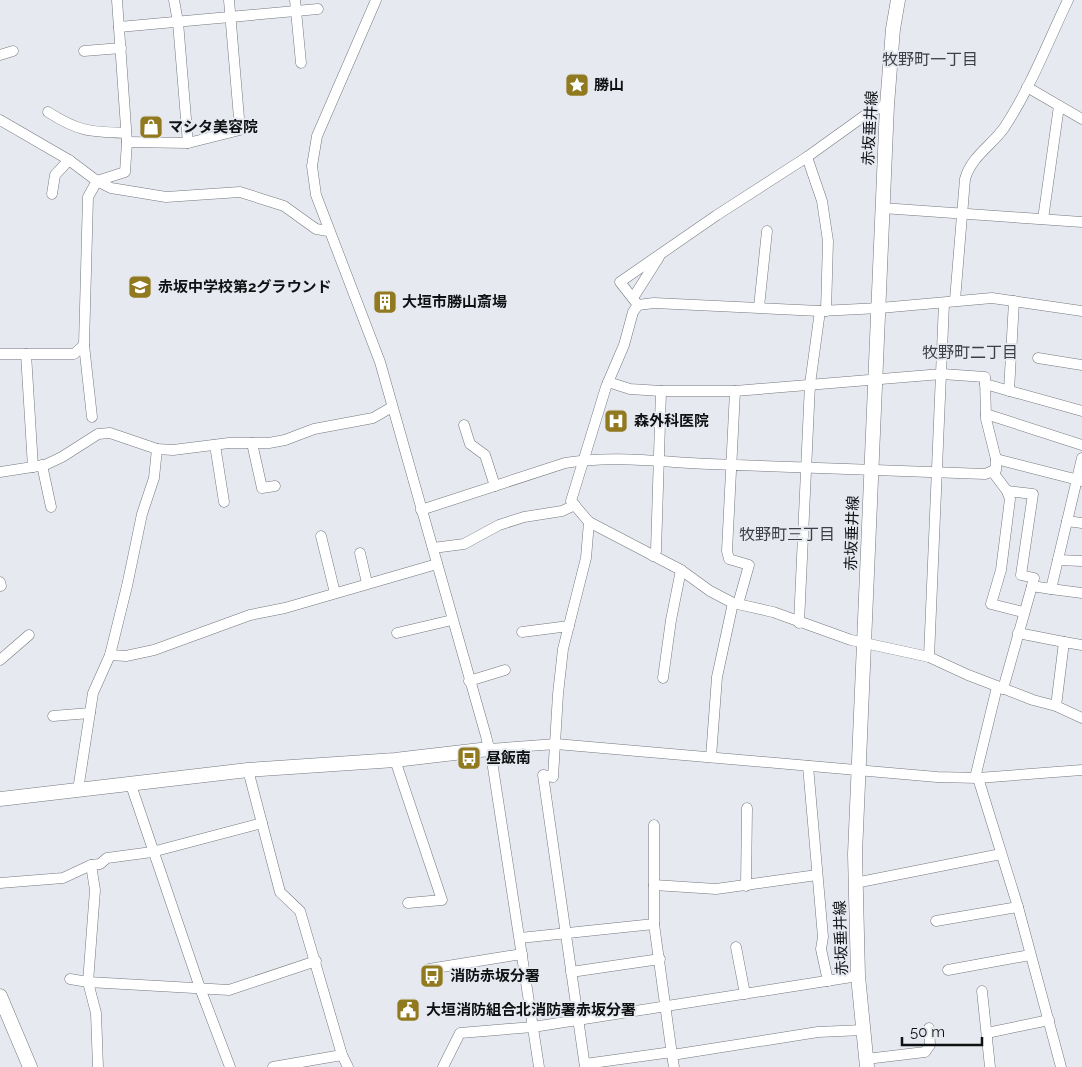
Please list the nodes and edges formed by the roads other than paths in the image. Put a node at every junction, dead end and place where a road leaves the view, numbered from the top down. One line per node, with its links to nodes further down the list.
1 (117, 0): 11 (street)
2 (174, 0): 10 (street)
3 (229, 0): 9 (street)
4 (376, 0): 33 (street)
5 (898, 0): 18 (main road, 赤坂垂井線)
6 (1068, 0): 17 (street)
7 (296, 5): 8 (street); 9 (street); 16 (street)
8 (318, 9)
9 (230, 17): 10 (street); 24 (street)
10 (178, 22): 11 (street); 24 (street)
11 (119, 28): 12 (street)
12 (121, 48): 13 (street); 23 (street)
13 (84, 50)
14 (13, 51): 15 (street)
15 (0, 55)
16 (301, 63)
17 (1027, 87): 19 (street); 30 (street)
18 (887, 104): 25 (street); 29 (main road, 赤坂垂井線)
19 (1059, 106): 21 (street); 31 (street)
20 (48, 112): 23 (street)
21 (1082, 119)
22 (0, 120): 26 (street)
23 (127, 137): 24 (street); 27 (street)
24 (188, 144)
25 (807, 157): 35 (street); 41 (street)
26 (69, 160): 27 (street); 28 (street)
27 (97, 181): 33 (street); 43 (street)
28 (52, 194)
29 (882, 208): 30 (street); 40 (main road, 赤坂垂井線)
30 (961, 212): 31 (street); 38 (street)
31 (1043, 219): 32 (street)
32 (1082, 222)
33 (328, 231): 56 (street)
34 (767, 232): 39 (street)
35 (663, 252): 37 (street); 37 (street)
36 (1014, 301): 38 (street); 42 (street); 55 (street)
37 (635, 302): 39 (street); 50 (street)
38 (950, 302): 40 (street); 48 (street)
39 (759, 307): 41 (street)
40 (880, 308): 41 (street); 49 (main road, 赤坂垂井線)
41 (823, 311): 51 (street)
42 (1082, 311)
43 (84, 345): 45 (street); 59 (street)
44 (0, 354): 45 (street)
45 (26, 354): 70 (street)
46 (1038, 358): 47 (street)
47 (1082, 364)
48 (942, 374): 49 (street); 52 (street); 75 (street)
49 (876, 378): 51 (street); 72 (main road, 赤坂垂井線)
50 (608, 382): 53 (street); 67 (street)
51 (810, 384): 54 (street); 71 (street)
52 (985, 384): 55 (street); 58 (street)
53 (661, 391): 54 (street); 68 (street)
54 (735, 391): 69 (street)
55 (1010, 391): 57 (street)
56 (392, 407): 61 (street); 83 (street)
57 (1082, 411)
58 (986, 414): 63 (street); 66 (street)
59 (92, 418)
60 (464, 425): 78 (street)
61 (252, 443): 62 (street); 77 (street)
62 (215, 445): 64 (street); 80 (street)
63 (1082, 445)
64 (157, 449): 70 (street); 112 (street)
65 (1082, 458): 76 (street)
66 (996, 459): 73 (street); 76 (street)
67 (583, 460): 68 (street); 78 (street); 81 (street)
68 (660, 462): 69 (street); 90 (street)
69 (731, 464): 71 (street); 100 (street)
70 (37, 466): 74 (street); 82 (street)
71 (807, 468): 72 (street); 103 (street)
72 (871, 471): 75 (street); 110 (main road, 赤坂垂井線)
73 (992, 471): 75 (street); 79 (street)
74 (0, 472)
75 (938, 473): 113 (street)
76 (1080, 480): 84 (street)
77 (274, 486)
78 (495, 486): 83 (street)
79 (1007, 491): 96 (street); 101 (street)
80 (224, 502)
81 (575, 505): 85 (street); 88 (street)
82 (51, 507)
83 (421, 510): 88 (street)
84 (1067, 521): 86 (street); 91 (street)
85 (589, 522): 90 (street); 104 (street)
86 (1082, 523)
87 (322, 536): 98 (street)
88 (433, 548): 93 (street)
89 (360, 553): 95 (street)
90 (653, 556): 94 (street)
91 (1058, 560): 92 (street); 97 (street)
92 (1082, 561)
93 (437, 564): 95 (street); 102 (street)
94 (681, 570): 100 (street); 116 (street)
95 (367, 583): 98 (street)
96 (1032, 586): 97 (street); 101 (street)
97 (1051, 589): 99 (street)
98 (335, 593): 112 (street)
99 (1082, 593)
100 (736, 603): 103 (street); 125 (street)
101 (1023, 612): 107 (street)
102 (452, 620): 106 (street); 117 (street)
103 (799, 623): 110 (street)
104 (568, 626): 105 (street); 123 (street)
105 (522, 632)
106 (397, 633)
107 (1018, 633): 109 (street); 118 (street)
108 (29, 635): 114 (street)
109 (1064, 642): 111 (street); 119 (street)
110 (864, 643): 113 (street); 130 (main road, 赤坂垂井線)
111 (1082, 645)
112 (110, 655): 120 (street)
113 (929, 657): 118 (street)
114 (0, 660)
115 (505, 670): 117 (street)
116 (663, 678)
117 (469, 680): 124 (street)
118 (1000, 688): 119 (street); 131 (street)
119 (1056, 706): 122 (street)
120 (90, 714): 121 (street); 133 (street)
121 (53, 716)
122 (1082, 718)
123 (556, 744): 124 (street); 125 (street); 150 (street)
124 (489, 749): 126 (main road); 151 (street)
125 (711, 757): 127 (street)
126 (395, 760): 128 (main road); 146 (street)
127 (808, 766): 130 (street); 141 (street)
128 (248, 770): 132 (main road); 136 (street)
129 (1082, 770): 131 (street)
130 (858, 771): 131 (street); 143 (main road, 赤坂垂井線)
131 (977, 778): 139 (street)
132 (131, 785): 133 (main road); 138 (street)
133 (78, 790): 134 (main road)
134 (0, 799)
135 (747, 808): 145 (street)
136 (262, 822): 138 (street); 156 (street)
137 (654, 825): 144 (street)
138 (152, 852): 140 (street); 164 (street)
139 (1001, 854): 143 (street); 147 (street)
140 (91, 866): 142 (street); 163 (street)
141 (817, 875): 145 (street); 162 (street)
142 (0, 883)
143 (855, 883): 160 (main road, 赤坂垂井線)
144 (654, 885): 145 (street); 149 (street)
145 (746, 886)
146 (408, 903)
147 (1018, 907): 148 (street); 154 (street)
148 (936, 921)
149 (654, 924): 150 (street); 155 (street)
150 (565, 933): 151 (street); 159 (street)
151 (520, 938): 153 (street)
152 (736, 947): 166 (street)
153 (522, 954): 157 (street); 171 (street)
154 (1030, 954): 158 (street); 170 (street)
155 (660, 959): 159 (street); 168 (street)
156 (316, 961): 164 (street); 176 (street)
157 (429, 969)
158 (948, 970)
159 (571, 972): 169 (street)
160 (858, 976): 162 (street); 173 (main road, 赤坂垂井線)
161 (70, 979): 163 (street)
162 (828, 981): 166 (street)
163 (88, 982): 164 (street); 180 (street)
164 (200, 988): 181 (street)
165 (982, 991): 174 (street)
166 (745, 994): 168 (street)
167 (1, 1000): 179 (main road)
168 (666, 1006): 169 (street); 175 (street)
169 (579, 1019): 171 (street); 178 (street)
170 (1049, 1020): 174 (street); 188 (street)
171 (533, 1027): 184 (street); 185 (street)
172 (929, 1028): 177 (street)
173 (863, 1030): 175 (street); 177 (main road, 赤坂垂井線)
174 (987, 1032): 187 (street)
175 (672, 1054): 178 (street); 186 (street)
176 (342, 1055): 182 (street); 183 (street)
177 (867, 1063)
178 (585, 1066)
179 (30, 1067)
180 (98, 1067)
181 (230, 1067)
182 (274, 1067)
183 (348, 1067)
184 (443, 1067)
185 (539, 1067)
186 (674, 1067)
187 (990, 1067)
188 (1061, 1067)

